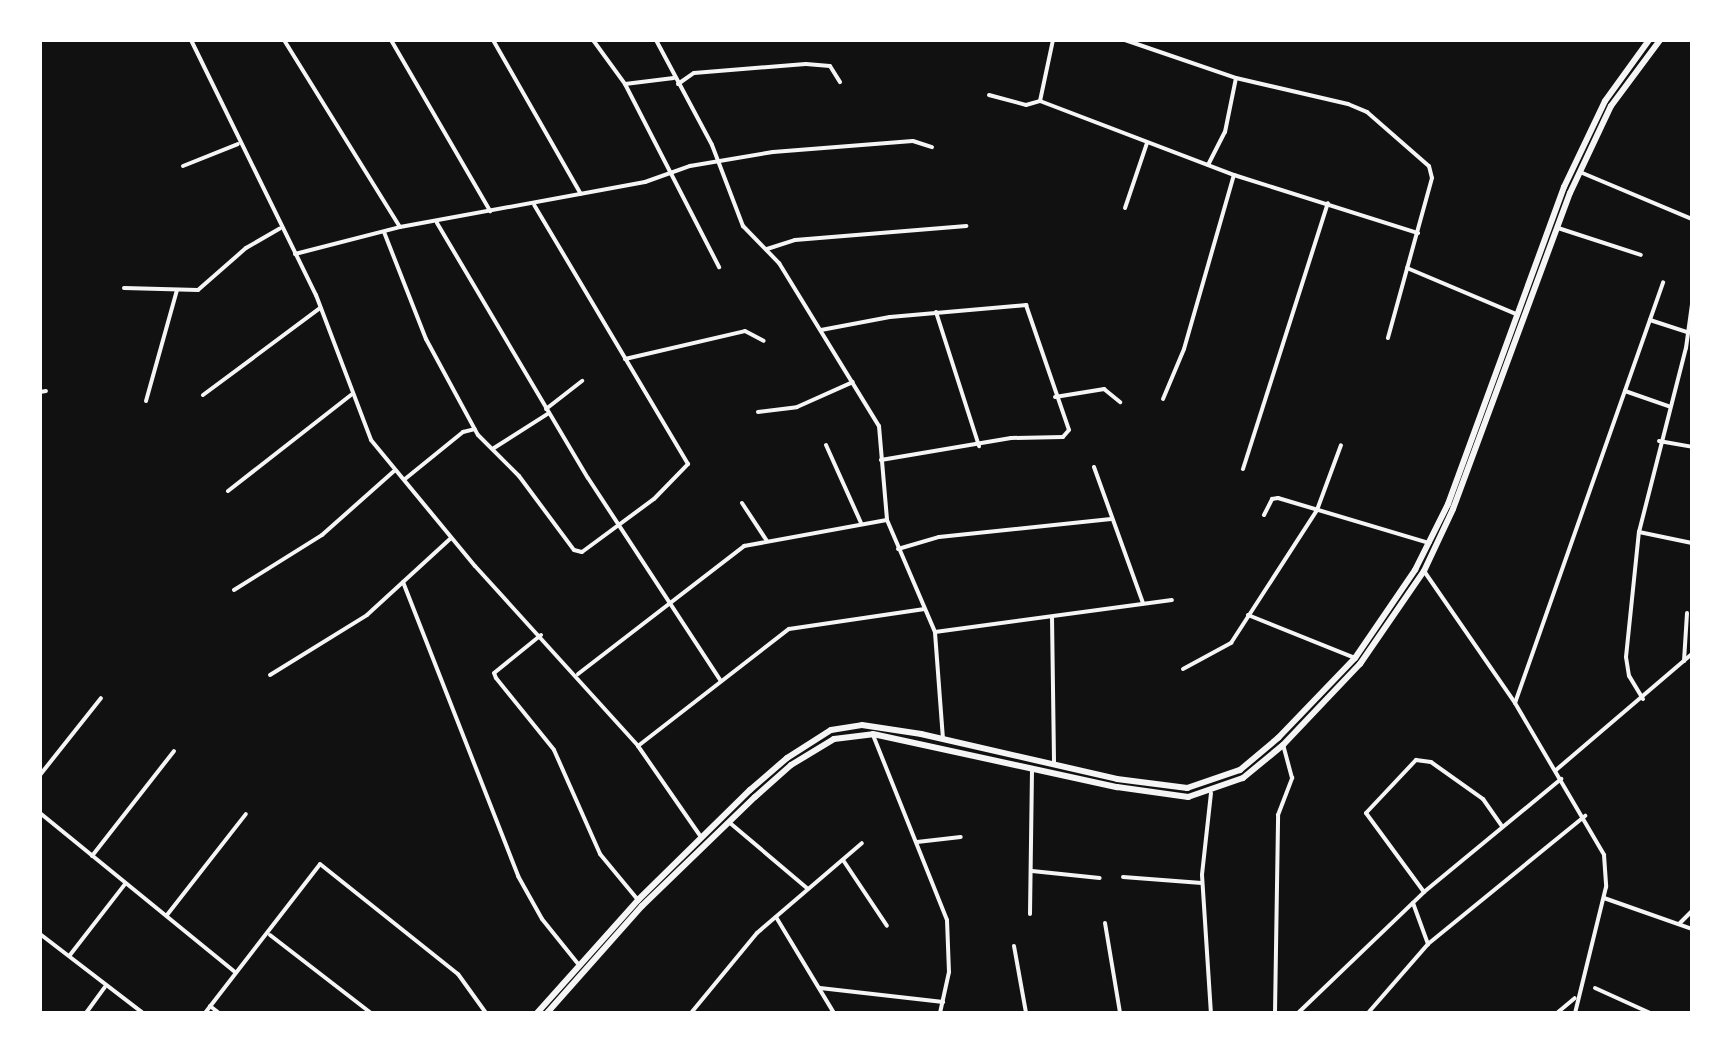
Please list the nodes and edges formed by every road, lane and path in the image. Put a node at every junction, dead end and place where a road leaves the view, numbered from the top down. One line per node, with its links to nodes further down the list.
1 (191, 40): 19 (street)
2 (284, 40): 35 (street)
3 (391, 40): 31 (street)
4 (493, 40): 27 (street)
5 (593, 40): 14 (street)
6 (656, 40): 11 (street)
7 (1053, 40): 17 (street)
8 (1125, 40): 12 (street)
9 (1649, 40): 45 (main road)
10 (1660, 40): 24 (main road)
11 (674, 78): 14 (street); 15 (street)
12 (1236, 78): 22 (street); 39 (street)
13 (840, 82): 15 (street)
14 (625, 84): 25 (street)
15 (678, 84): 21 (street)
16 (989, 95): 17 (street)
17 (1040, 101): 18 (street)
18 (1147, 143): 22 (street); 30 (street)
19 (238, 144): 23 (street); 37 (street)
20 (932, 147): 21 (street)
21 (718, 162): 25 (street); 40 (street)
22 (1208, 165): 26 (street)
23 (183, 166)
24 (1579, 172): 32 (street); 36 (main road)
25 (671, 175): 27 (street); 43 (street)
26 (1234, 175): 28 (street); 66 (street)
27 (581, 194): 29 (street)
28 (1328, 203): 39 (street); 81 (street)
29 (534, 205): 31 (street); 59 (street)
30 (1125, 208)
31 (490, 211): 33 (street)
32 (1692, 219)
33 (437, 223): 35 (street); 70 (street)
34 (966, 226): 40 (street)
35 (400, 227): 38 (street)
36 (1555, 227): 42 (street); 45 (main road)
37 (280, 228): 41 (street); 48 (street)
38 (384, 232): 41 (street); 72 (street)
39 (1418, 233): 44 (street)
40 (767, 249): 54 (street)
41 (295, 254): 50 (street)
42 (1641, 255)
43 (719, 267)
44 (1407, 268): 52 (street); 56 (street)
45 (1534, 275): 52 (main road); 98 (main road)
46 (1663, 282): 53 (street)
47 (124, 288): 48 (street)
48 (177, 290): 67 (street)
49 (1692, 304): 55 (street)
50 (320, 308): 63 (street); 64 (street)
51 (936, 312): 54 (street); 65 (street); 76 (street)
52 (1516, 314): 95 (main road)
53 (1650, 320): 55 (street); 62 (street)
54 (821, 330): 61 (street)
55 (1688, 332): 58 (street)
56 (1388, 338)
57 (764, 341): 59 (street)
58 (1689, 349): 69 (street)
59 (625, 359): 91 (street)
60 (582, 381): 70 (street)
61 (853, 382): 71 (street); 79 (street)
62 (1625, 391): 69 (street); 119 (street)
63 (203, 395)
64 (351, 395): 82 (street); 84 (street)
65 (1055, 397): 68 (street); 76 (street)
66 (1163, 399)
67 (146, 401)
68 (1120, 402)
69 (1669, 406): 73 (street)
70 (548, 411): 78 (street); 91 (street)
71 (758, 412)
72 (475, 429): 78 (street); 83 (street)
73 (1659, 441): 77 (street); 92 (street)
74 (826, 445): 90 (street)
75 (1341, 445): 86 (street)
76 (979, 446): 79 (street)
77 (1692, 447)
78 (494, 448): 91 (street)
79 (881, 460): 89 (street)
80 (1094, 467): 88 (street)
81 (1243, 469)
82 (394, 471): 83 (street); 100 (street)
83 (405, 479): 93 (street)
84 (228, 491)
85 (742, 503): 94 (street)
86 (1317, 510): 87 (street); 95 (street); 106 (street)
87 (1264, 515)
88 (1111, 519): 97 (street); 103 (street)
89 (887, 520): 90 (street); 97 (street)
90 (862, 524): 94 (street)
91 (621, 525): 102 (street)
92 (1639, 532): 96 (street); 118 (street)
93 (451, 538): 99 (street); 109 (street)
94 (767, 541): 102 (street)
95 (1429, 543): 111 (main road)
96 (1692, 543)
97 (898, 549): 104 (street)
98 (1424, 571): 119 (street); 122 (main road)
99 (403, 582): 115 (street); 165 (street)
100 (234, 590)
101 (1172, 600): 103 (street)
102 (670, 602): 114 (street); 116 (street)
103 (1143, 603): 107 (street)
104 (925, 609): 108 (street); 116 (street)
105 (1687, 613): 112 (street)
106 (1248, 615): 111 (street); 113 (street)
107 (1052, 617): 108 (street); 125 (street)
108 (935, 632): 121 (street)
109 (541, 635): 114 (street); 150 (street)
110 (1692, 654): 112 (street)
111 (1355, 658): 125 (main road)
112 (1684, 661): 118 (street)
113 (1183, 669)
114 (578, 674): 123 (street)
115 (270, 675)
116 (720, 680): 123 (street)
117 (101, 698): 128 (street)
118 (1643, 699): 127 (street)
119 (1515, 703): 127 (street)
120 (873, 734): 126 (main road); 134 (main road); 138 (street)
121 (943, 739): 125 (main road); 137 (main road)
122 (1283, 745): 130 (main road); 187 (street)
123 (638, 746): 137 (street)
124 (174, 751): 140 (street)
125 (1054, 765)
126 (1032, 768): 130 (main road); 142 (street)
127 (1556, 770): 129 (street)
128 (40, 775)
129 (1561, 779): 133 (street); 135 (street)
130 (1211, 793): 146 (street)
131 (40, 813): 140 (street)
132 (246, 814): 154 (street)
133 (1585, 816): 149 (street); 162 (street)
134 (729, 822): 147 (street); 180 (main road)
135 (1502, 826): 148 (street); 148 (street)
136 (961, 837): 138 (street)
137 (702, 839): 150 (main road)
138 (917, 842): 171 (street)
139 (862, 843): 141 (street)
140 (92, 856): 145 (street)
141 (843, 860): 147 (street); 158 (street)
142 (1032, 871): 144 (street); 153 (street)
143 (1123, 877): 146 (street)
144 (1100, 878)
145 (125, 883): 154 (street); 164 (street)
146 (1202, 883): 186 (street)
147 (807, 888): 155 (street)
148 (1424, 892): 151 (street)
149 (1603, 898): 157 (street); 170 (street)
150 (638, 900): 165 (main road)
151 (1413, 903): 162 (street); 188 (street)
152 (1692, 911): 157 (street)
153 (1030, 914)
154 (167, 915): 166 (street)
155 (776, 917): 168 (street); 181 (street)
156 (1105, 923): 185 (street)
157 (1679, 924): 159 (street)
158 (887, 926)
159 (1692, 929)
160 (40, 934): 164 (street)
161 (270, 935): 166 (street); 177 (street); 178 (street)
162 (1428, 944): 189 (street)
163 (1014, 946): 184 (street)
164 (70, 955): 167 (street)
165 (579, 965): 179 (main road)
166 (235, 972): 172 (street)
167 (105, 987): 173 (street); 174 (street)
168 (820, 988): 171 (street); 182 (street)
169 (1595, 988): 192 (street)
170 (1575, 998): 190 (street); 191 (street)
171 (943, 1002): 183 (street)
172 (210, 1006): 175 (street); 176 (street)
173 (86, 1013)
174 (143, 1013)
175 (205, 1013)
176 (219, 1013)
177 (371, 1013)
178 (486, 1013)
179 (537, 1013)
180 (548, 1013)
181 (691, 1013)
182 (834, 1013)
183 (940, 1013)
184 (1026, 1013)
185 (1120, 1013)
186 (1211, 1013)
187 (1275, 1013)
188 (1298, 1013)
189 (1368, 1013)
190 (1557, 1013)
191 (1575, 1013)
192 (1650, 1013)

